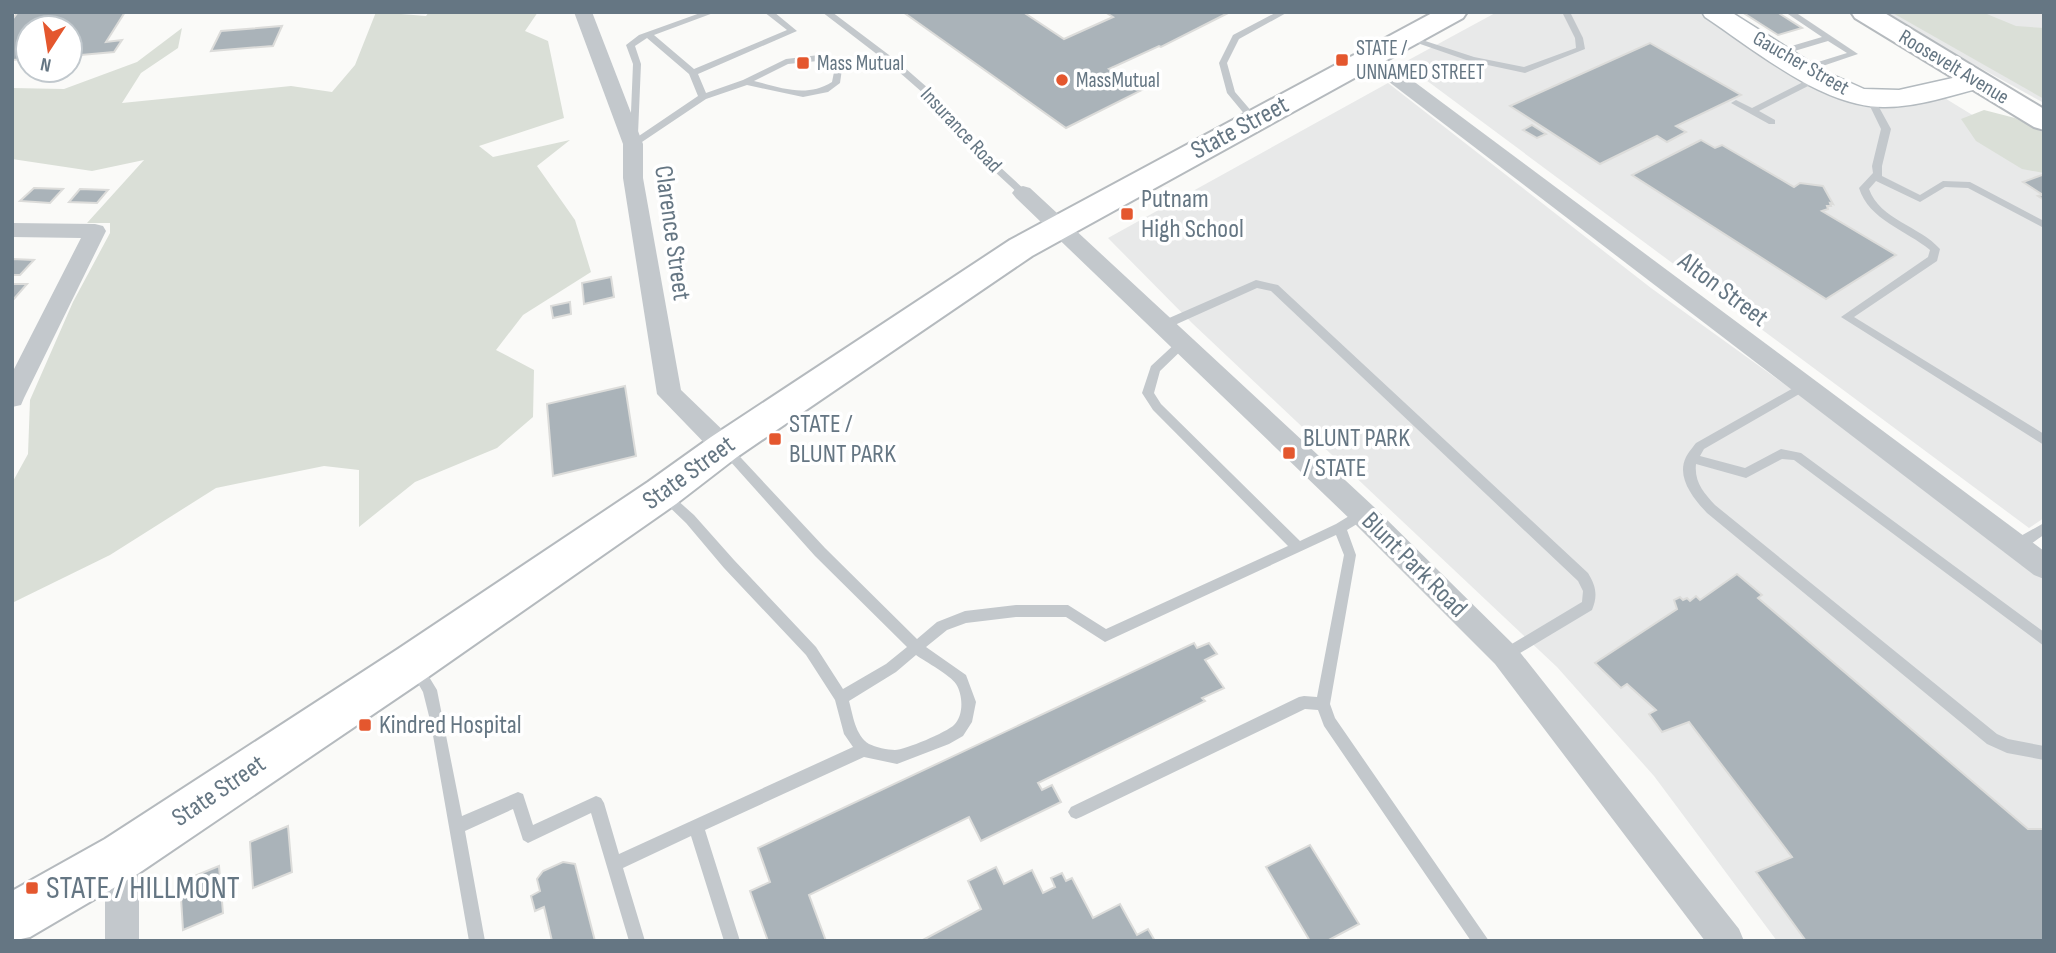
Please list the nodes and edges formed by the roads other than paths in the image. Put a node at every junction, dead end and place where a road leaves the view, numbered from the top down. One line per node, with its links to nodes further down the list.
1 (583, 12): 27 (street, Clarence Street)
2 (712, 12): 11 (lane)
3 (770, 12): 16 (lane)
4 (826, 12): 29 (lane, Insurance Road)
5 (1284, 12): 24 (lane)
6 (1454, 12): 12 (main road, State Street)
7 (1566, 12): 12 (lane)
8 (1789, 12): 13 (lane)
9 (1864, 12): 18 (main road, Roosevelt Avenue)
10 (1716, 13): 14 (main road, Gaucher Street)
11 (650, 36): 16 (lane); 27 (lane)
12 (1407, 38): 15 (main road, State Street)
13 (1829, 38): 14 (lane); 17 (lane)
14 (1778, 52): 17 (main road, Gaucher Street)
15 (1370, 58): 24 (main road, State Street); 34 (street, Alton Street)
16 (693, 72): 20 (lane)
17 (1812, 73): 21 (main road, Gaucher Street); 23 (lane)
18 (1975, 80): 21 (main road, Gaucher Street); 25 (main road, Roosevelt Avenue)
19 (746, 82): 19 (lane); 20 (lane)
20 (703, 97): 27 (lane)
21 (1870, 98): 28 (lane)
22 (1736, 103): 23 (lane)
23 (1753, 111): 26 (lane)
24 (1254, 120): 30 (main road, State Street)
25 (2044, 121)
26 (1772, 122)
27 (633, 145): 37 (street, Clarence Street)
28 (1876, 177): 31 (lane); 36 (lane)
29 (1023, 193): 30 (street, Insurance Road)
30 (1060, 225): 33 (street, Blunt Park Road); 37 (main road, State Street)
31 (2044, 225)
32 (12, 230): 35 (street)
33 (1173, 334): 40 (street, Blunt Park Road); 43 (lane); 47 (lane)
34 (1804, 386): 38 (lane); 42 (street, Alton Street)
35 (12, 398)
36 (2044, 440)
37 (724, 447): 39 (main road, State Street); 46 (lane)
38 (1691, 458): 45 (lane); 52 (lane)
39 (662, 494): 48 (main road, State Street); 49 (lane)
40 (1351, 521): 43 (lane); 47 (street, Blunt Park Road); 50 (lane)
41 (2044, 528): 42 (lane)
42 (2015, 546): 44 (street, Alton Street)
43 (1298, 547): 46 (lane)
44 (2044, 567)
45 (2044, 640)
46 (918, 649): 49 (lane); 51 (lane)
47 (1505, 655): 64 (street, Blunt Park Road)
48 (413, 663): 54 (lane); 56 (main road, State Street)
49 (841, 698): 51 (lane)
50 (1323, 704): 53 (lane); 63 (lane)
51 (865, 749): 55 (lane)
52 (2044, 752)
53 (1076, 812)
54 (456, 827): 57 (lane); 60 (lane)
55 (696, 827): 57 (lane); 62 (lane)
56 (122, 856): 58 (main road, State Street); 59 (street)
57 (614, 864): 61 (lane)
58 (12, 919)
59 (122, 941)
60 (477, 941)
61 (637, 941)
62 (732, 941)
63 (1481, 941)
64 (1727, 941)

